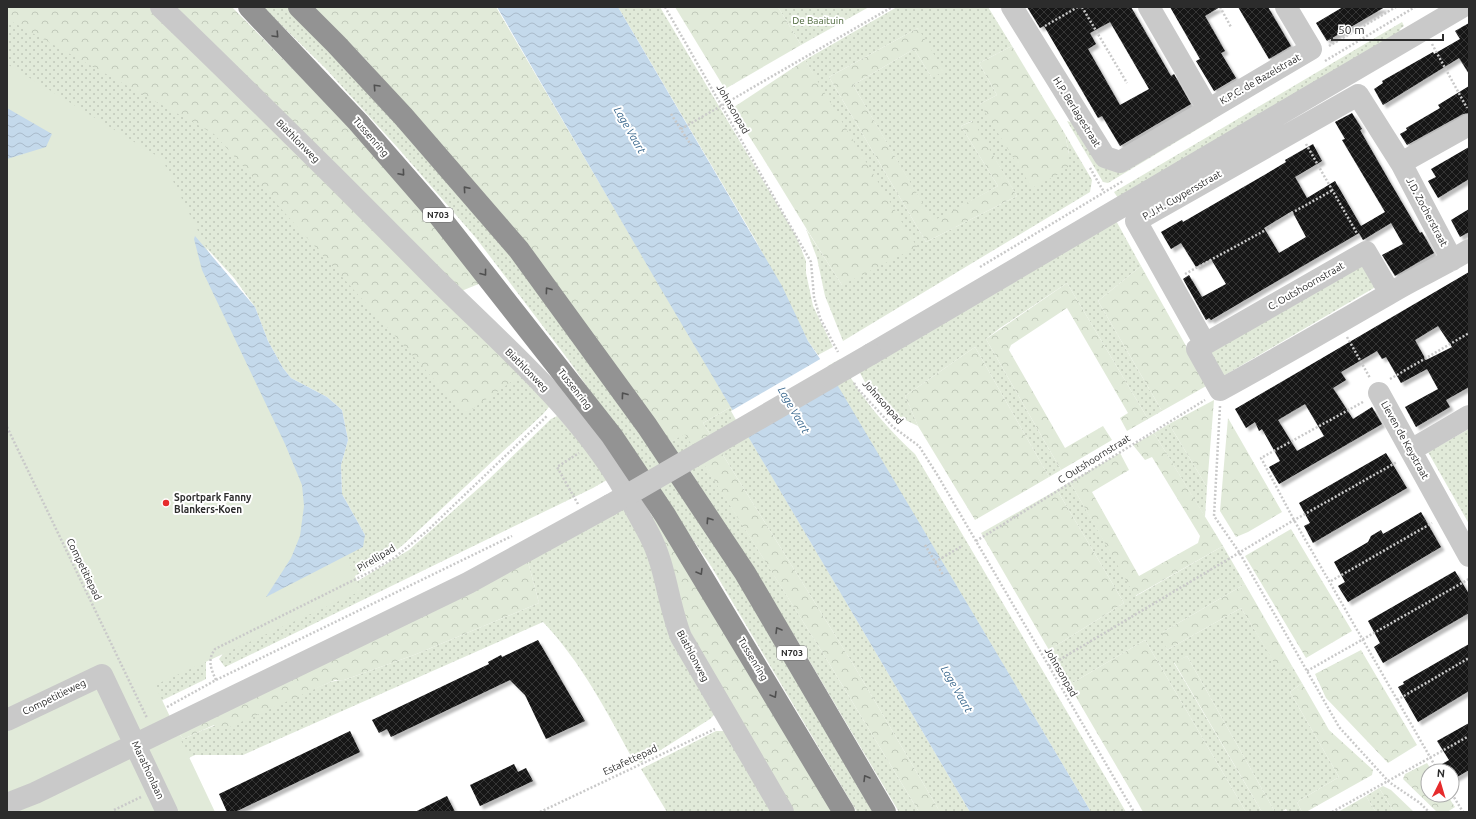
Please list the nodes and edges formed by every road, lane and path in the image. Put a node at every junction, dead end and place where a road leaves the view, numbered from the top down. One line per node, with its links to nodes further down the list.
1 (161, 7): 86 (street, Biathlonweg)
2 (249, 7): 87 (highway, Tussenring / N703, one-way to 87)
3 (299, 7): 88 (highway, N703, one-way to 3)
4 (665, 7): 20 (path, Johnsonpad)
5 (892, 7): 20 (path)
6 (1012, 7): 15 (street, H.P. Berlagestraat)
7 (1078, 7): 15 (path)
8 (1082, 7): 18 (path)
9 (1149, 7): 21 (street)
10 (1220, 7): 14 (path)
11 (1286, 7): 17 (street, K.P.C. de Bazelstraat)
12 (1396, 7): 17 (path)
13 (1462, 7): 75 (street, bridge)
14 (1231, 27)
15 (1029, 36): 21 (street, H.P. Berlagestraat)
16 (1432, 44): 22 (path)
17 (1311, 48): 21 (street, K.P.C. de Bazelstraat)
18 (1127, 83)
19 (1358, 95): 26 (street, P.J.H. Cuypersstraat); 28 (street, J.D. Zocherstraat)
20 (722, 106): 25 (path); 39 (path, Johnsonpad)
21 (1208, 109)
22 (1469, 111)
23 (671, 114): 25 (path)
24 (1469, 125): 28 (street)
25 (681, 129): 27 (path)
26 (1297, 129): 29 (path); 34 (street, P.J.H. Cuypersstraat)
27 (691, 145)
28 (1401, 163): 33 (street, J.D. Zocherstraat)
29 (1333, 190): 30 (path); 32 (path)
30 (1288, 215)
31 (1273, 226): 34 (path)
32 (1366, 252): 35 (street); 38 (street, C. Outshoornstraat)
33 (1461, 255): 35 (street)
34 (1170, 282): 38 (street, P.J.H. Cuypersstraat)
35 (1390, 293): 36 (street)
36 (1340, 324): 41 (street); 42 (path)
37 (1469, 334): 42 (path)
38 (1205, 344): 41 (street)
39 (841, 357)
40 (854, 382): 54 (path, Johnsonpad)
41 (1220, 390): 54 (path, C Outshoornstraat); 57 (path)
42 (1377, 390): 47 (street, Lieven de Keystraat); 52 (path)
43 (1469, 416): 47 (street)
44 (543, 420): 68 (path, Pirellipad)
45 (7, 427): 72 (path, Competitiepad)
46 (583, 451): 48 (path)
47 (1412, 452): 51 (street, Lieven de Keystraat); 52 (path)
48 (577, 502)
49 (585, 503): 50 (path)
50 (574, 508)
51 (1446, 515): 58 (street, Lieven de Keystraat); 62 (path)
52 (1294, 520): 57 (path); 62 (path)
53 (513, 536): 68 (path)
54 (976, 541): 65 (path, Johnsonpad)
55 (925, 545): 59 (path)
56 (962, 546): 59 (path)
57 (1239, 552): 65 (path); 66 (path)
58 (1469, 556)
59 (935, 562): 60 (path)
60 (943, 575)
61 (1469, 580): 63 (path)
62 (1331, 581): 63 (path)
63 (1364, 641): 66 (path); 69 (path)
64 (1469, 658): 69 (path)
65 (1049, 666): 89 (path, Johnsonpad)
66 (1307, 671): 79 (path)
67 (102, 675): 73 (street, Competitieweg); 75 (street, Marathonlaan)
68 (216, 680): 70 (path)
69 (1396, 700): 77 (path)
70 (161, 710)
71 (154, 714): 72 (path)
72 (147, 718): 75 (path)
73 (7, 720)
74 (721, 726): 85 (path, Estafettepad)
75 (132, 736): 80 (street, Marathonlaan); 82 (street)
76 (1469, 736): 77 (path)
77 (1431, 758): 78 (path); 79 (path)
78 (1434, 763)
79 (1389, 782): 90 (path); 91 (path)
80 (156, 789): 83 (path); 84 (street, Marathonlaan)
81 (1458, 803): 92 (path)
82 (7, 804)
83 (114, 810)
84 (167, 812)
85 (540, 812)
86 (783, 812)
87 (844, 812)
88 (885, 812)
89 (1134, 812)
90 (1332, 812)
91 (1429, 812)
92 (1463, 812)

